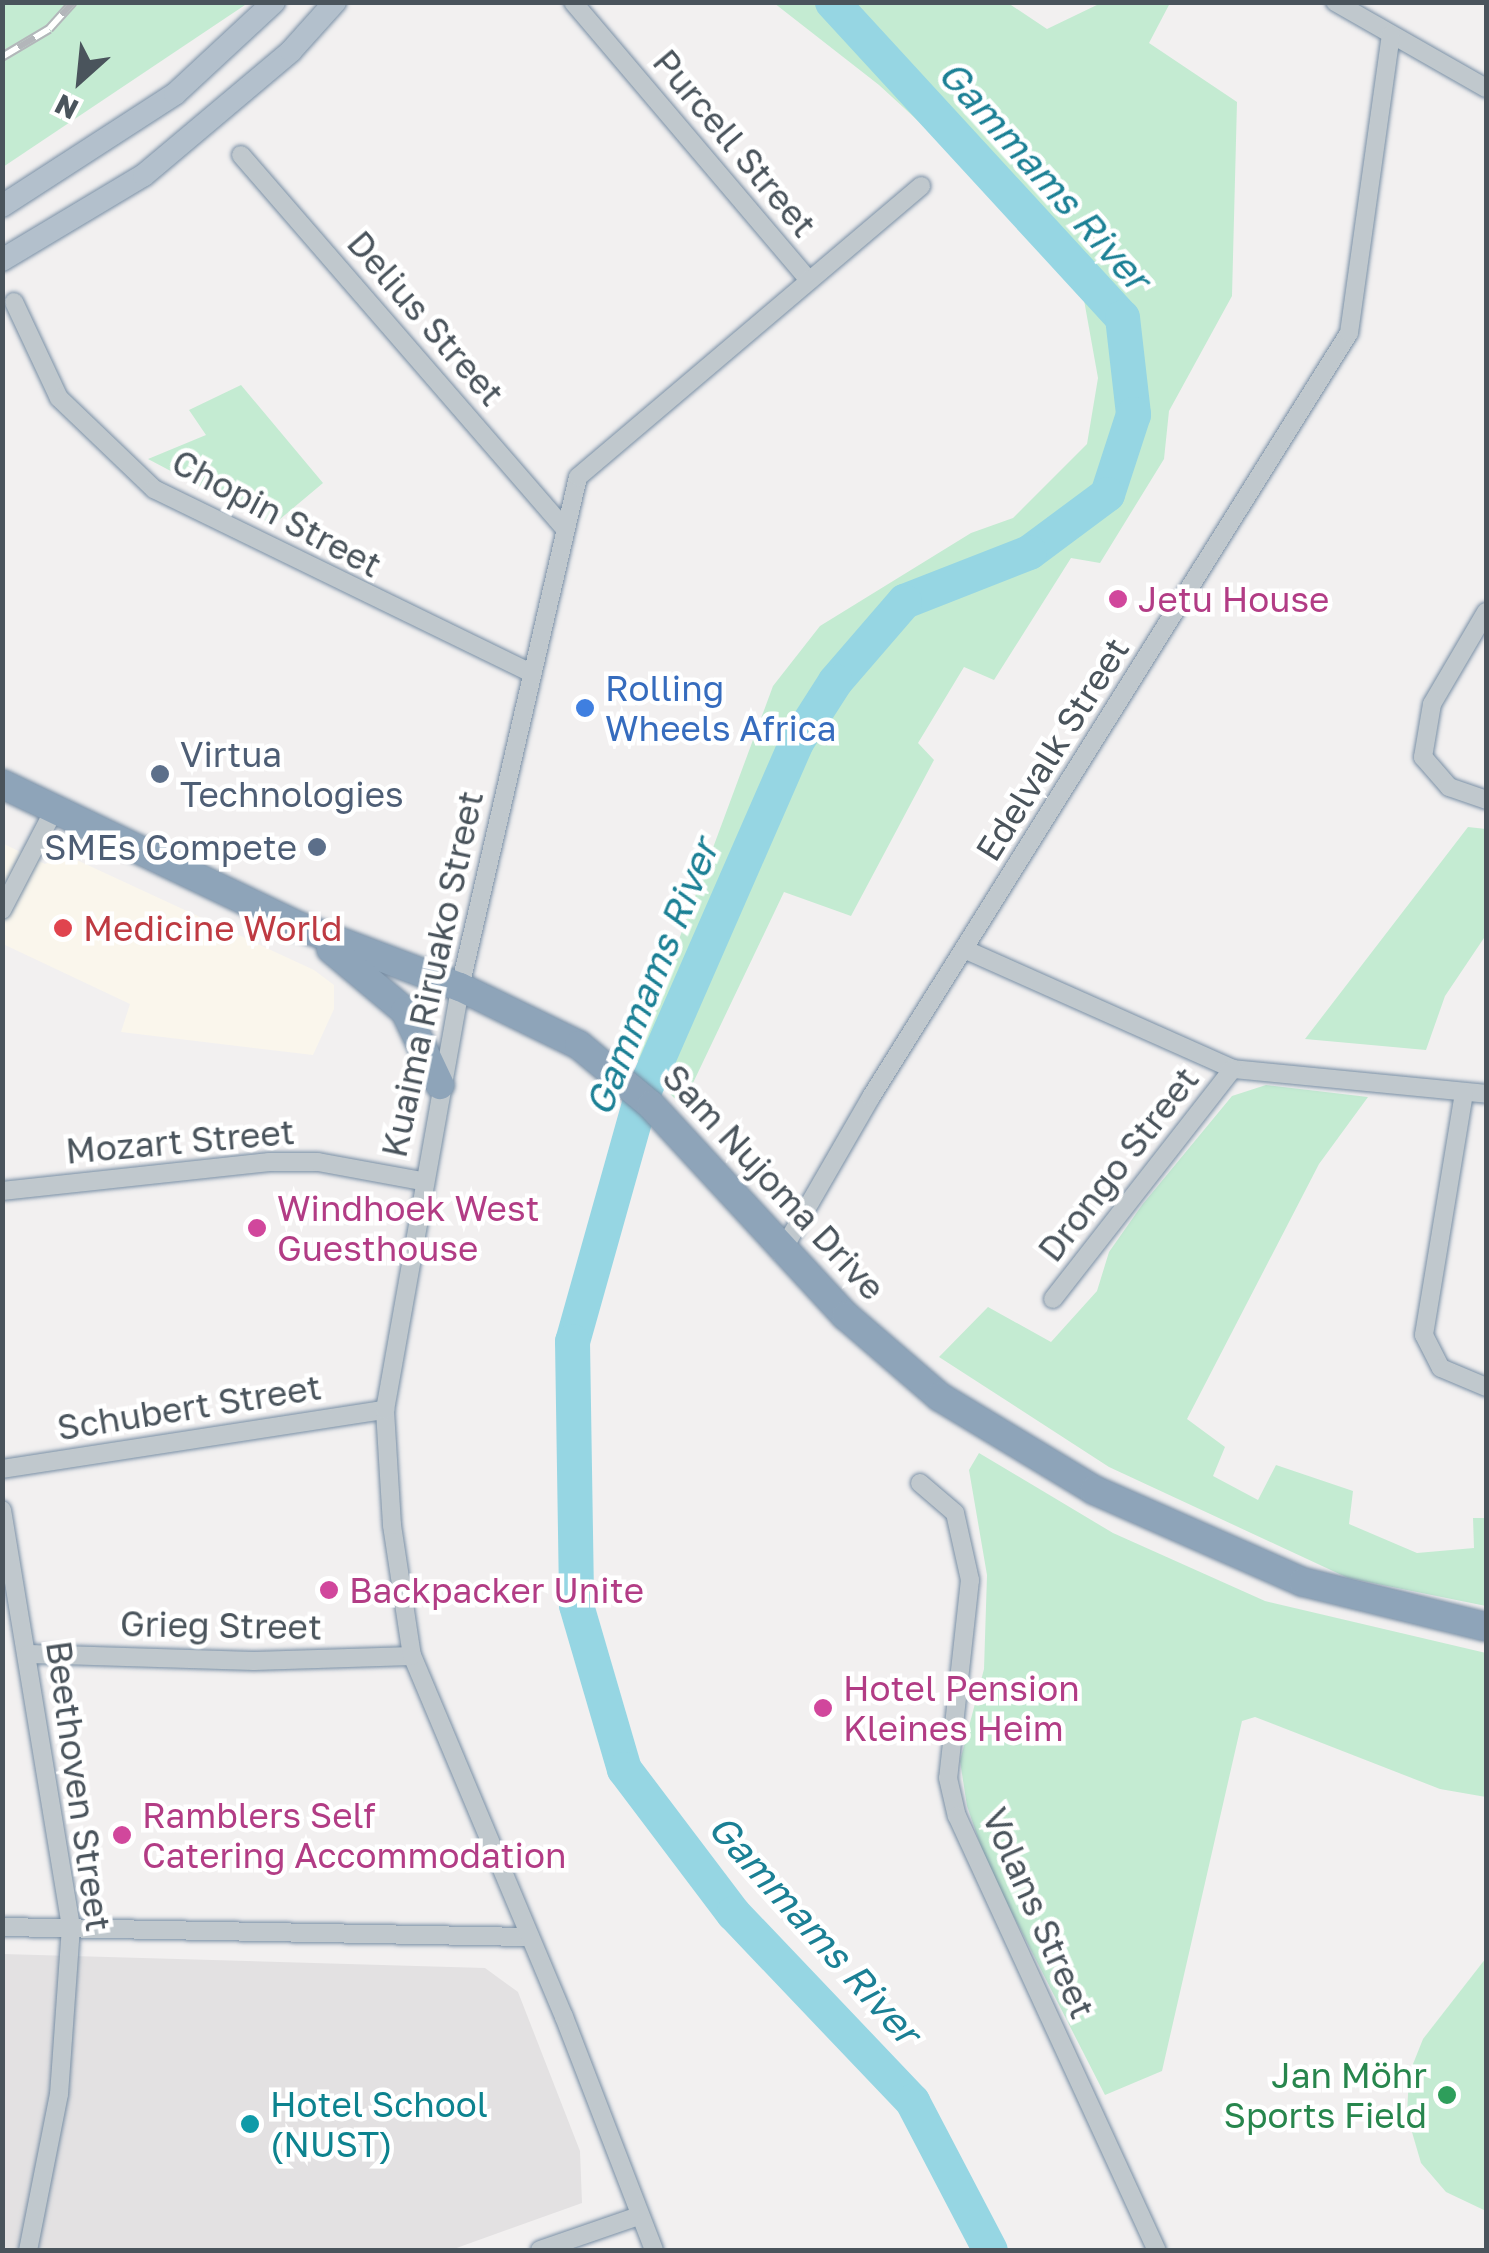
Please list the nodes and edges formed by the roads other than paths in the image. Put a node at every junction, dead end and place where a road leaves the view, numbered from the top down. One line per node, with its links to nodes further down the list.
1 (274, 2): 9 (main road)
2 (335, 2): 10 (main road)
3 (573, 2): 11 (street, Purcell Street)
4 (1335, 2): 5 (street)
5 (1391, 35): 6 (street); 21 (street, Edelvalk Street)
6 (1486, 88)
7 (240, 154): 13 (street, Delius Street)
8 (920, 186): 11 (street, Kuaima Riruako Street)
9 (2, 206)
10 (2, 260)
11 (809, 280): 13 (street, Kuaima Riruako Street)
12 (14, 302): 15 (street, Chopin Street)
13 (562, 525): 15 (street, Kuaima Riruako Street)
14 (1486, 612): 17 (street)
15 (529, 672): 22 (street, Kuaima Riruako Street)
16 (2, 784): 18 (highway, Sam Nujoma Drive)
17 (1486, 800)
18 (54, 810): 19 (street); 20 (highway, Sam Nujoma Drive)
19 (2, 910)
20 (300, 926): 22 (highway, Sam Nujoma Drive); 24 (highway)
21 (966, 950): 23 (street); 29 (street, Edelvalk Street)
22 (460, 987): 24 (street, Kuaima Riruako Street); 29 (highway, Sam Nujoma Drive)
23 (1233, 1070): 25 (street); 30 (street, Drongo Street)
24 (440, 1085): 27 (street, Kuaima Riruako Street)
25 (1464, 1093): 26 (street); 31 (street)
26 (1486, 1094)
27 (422, 1181): 28 (street, Mozart Street); 32 (street, Kuaima Riruako Street)
28 (2, 1191)
29 (781, 1253): 36 (highway, Sam Nujoma Drive)
30 (1054, 1299)
31 (1486, 1387)
32 (385, 1410): 33 (street, Schubert Street); 38 (street, Kuaima Riruako Street)
33 (2, 1469)
34 (920, 1483): 46 (street, Volans Street)
35 (2, 1510): 37 (street, Beethoven Street)
36 (1486, 1627)
37 (29, 1654): 38 (street, Grieg Street); 40 (street, Beethoven Street)
38 (412, 1656): 41 (street, Kuaima Riruako Street)
39 (2, 1927): 40 (street)
40 (71, 1927): 41 (street); 43 (street, Beethoven Street)
41 (530, 1937): 42 (street, Kuaima Riruako Street)
42 (639, 2216): 44 (street); 45 (street, Kuaima Riruako Street)
43 (28, 2250)
44 (540, 2250)
45 (654, 2250)
46 (1157, 2250)

